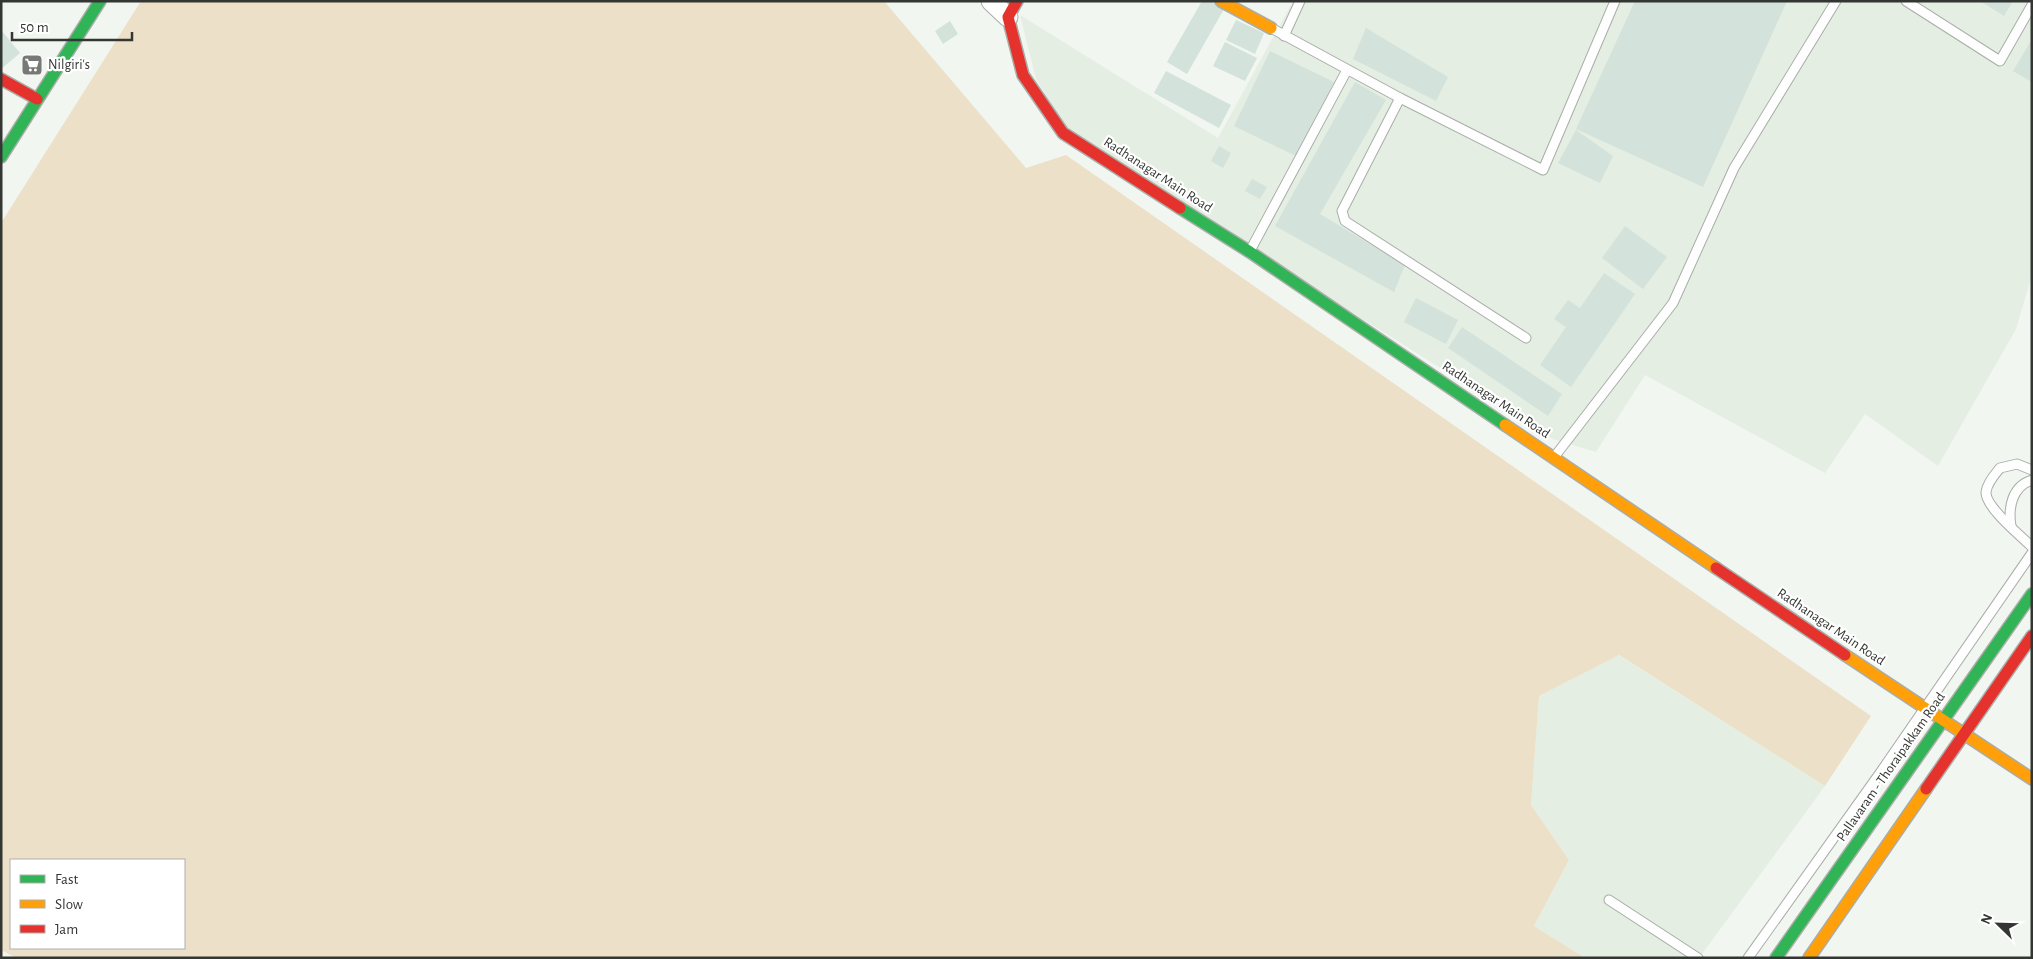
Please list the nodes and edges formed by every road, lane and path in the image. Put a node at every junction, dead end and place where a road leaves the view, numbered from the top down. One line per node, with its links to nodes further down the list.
1 (100, 1): 15 (street)
2 (991, 1): 9 (street)
3 (1221, 1): 10 (street)
4 (1300, 1): 11 (lane)
5 (1615, 1): 14 (lane)
6 (1836, 1): 19 (lane)
7 (1906, 1): 8 (lane)
8 (2032, 5)
9 (1012, 9): 17 (street, Radhanagar Main Road)
10 (1271, 28): 11 (lane)
11 (1284, 36): 12 (lane)
12 (1347, 70): 14 (lane); 17 (lane)
13 (1, 78): 15 (street)
14 (1400, 98): 18 (lane)
15 (37, 99): 16 (street)
16 (1, 157)
17 (1250, 252): 19 (street, Radhanagar Main Road)
18 (1526, 338)
19 (1554, 457): 27 (street, Radhanagar Main Road)
20 (2032, 470): 22 (lane)
21 (2032, 480): 22 (lane)
22 (2011, 526): 23 (lane)
23 (2032, 547)
24 (2032, 553): 27 (lane)
25 (2032, 594): 28 (street, Pallavaram - Thoraipakkam Road)
26 (2032, 636): 29 (street)
27 (1924, 709): 28 (street, Radhanagar Main Road); 33 (lane)
28 (1943, 720): 29 (street, Radhanagar Main Road); 34 (street, Pallavaram - Thoraipakkam Road)
29 (1964, 734): 30 (street, Radhanagar Main Road); 35 (street)
30 (2032, 779)
31 (1609, 900): 32 (lane)
32 (1698, 958)
33 (1748, 958)
34 (1776, 958)
35 (1809, 958)

